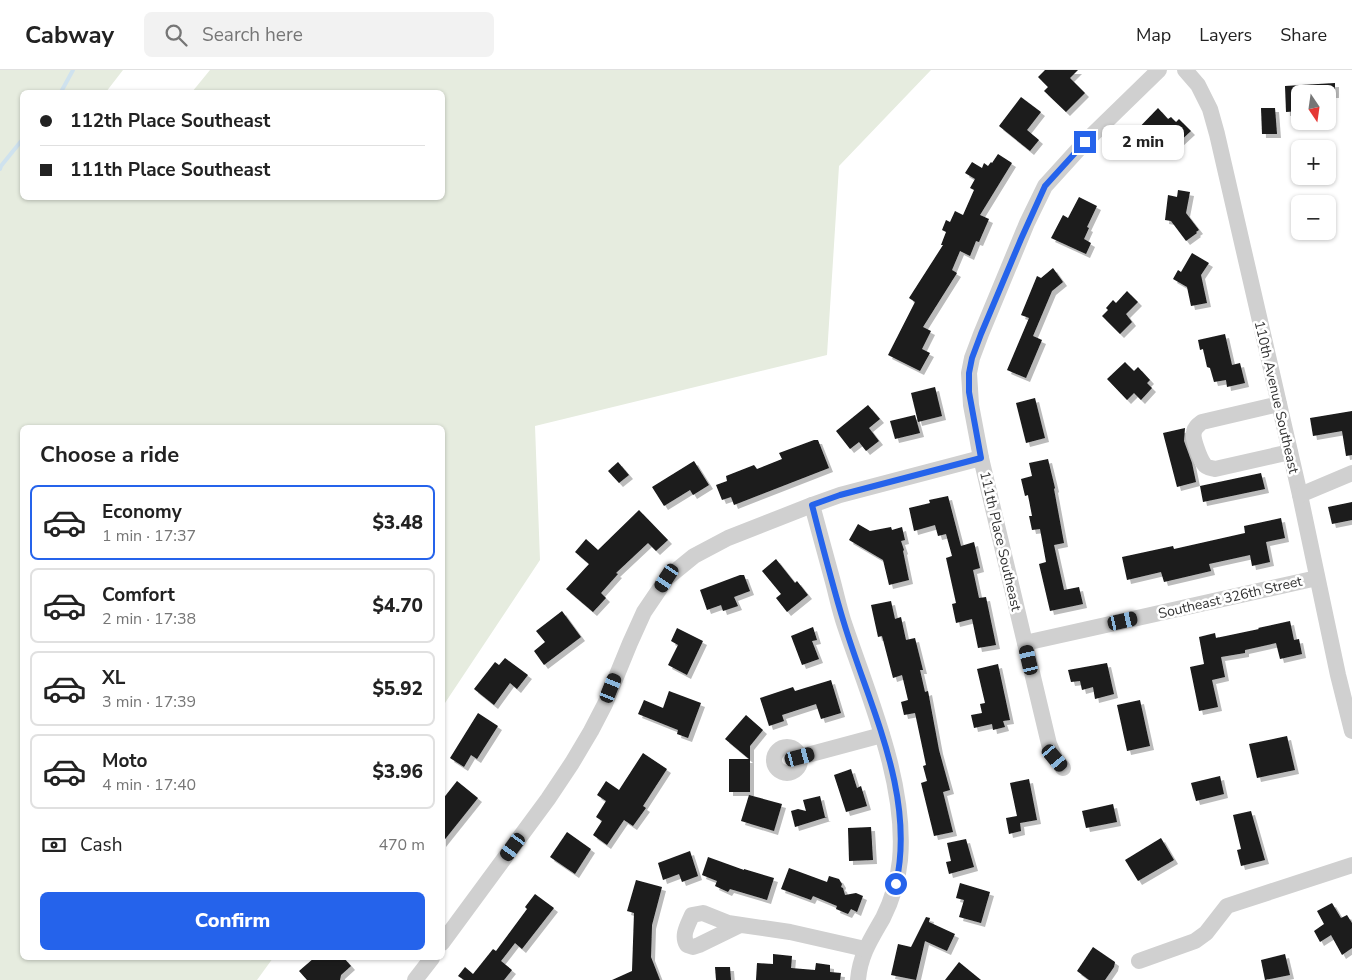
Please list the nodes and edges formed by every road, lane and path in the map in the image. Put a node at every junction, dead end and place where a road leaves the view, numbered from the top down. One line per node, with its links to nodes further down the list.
1 (1159, 70): 5 (street, 111th Place Southeast)
2 (1185, 70): 3 (street, 110th Avenue Southeast)
3 (1279, 404): 4 (street, 110th Avenue Southeast); 4 (street)
4 (1290, 452): 7 (street, 110th Avenue Southeast)
5 (981, 458): 8 (street); 10 (street, 111th Place Southeast)
6 (1352, 473): 7 (street)
7 (1300, 495): 9 (street, 110th Avenue Southeast)
8 (812, 505): 13 (street); 18 (street)
9 (1317, 578): 10 (street, Southeast 326th Street); 11 (street, 110th Avenue Southeast)
10 (1025, 643): 15 (street, 111th Place Southeast)
11 (1345, 674): 12 (street, 110th Avenue Southeast)
12 (1352, 731)
13 (882, 735): 14 (street); 19 (street)
14 (800, 757)
15 (1063, 768)
16 (1352, 864): 21 (street)
17 (740, 925): 19 (street)
18 (445, 939)
19 (865, 949): 23 (street)
20 (430, 960): 22 (street)
21 (1139, 961)
22 (415, 980)
23 (858, 980)

